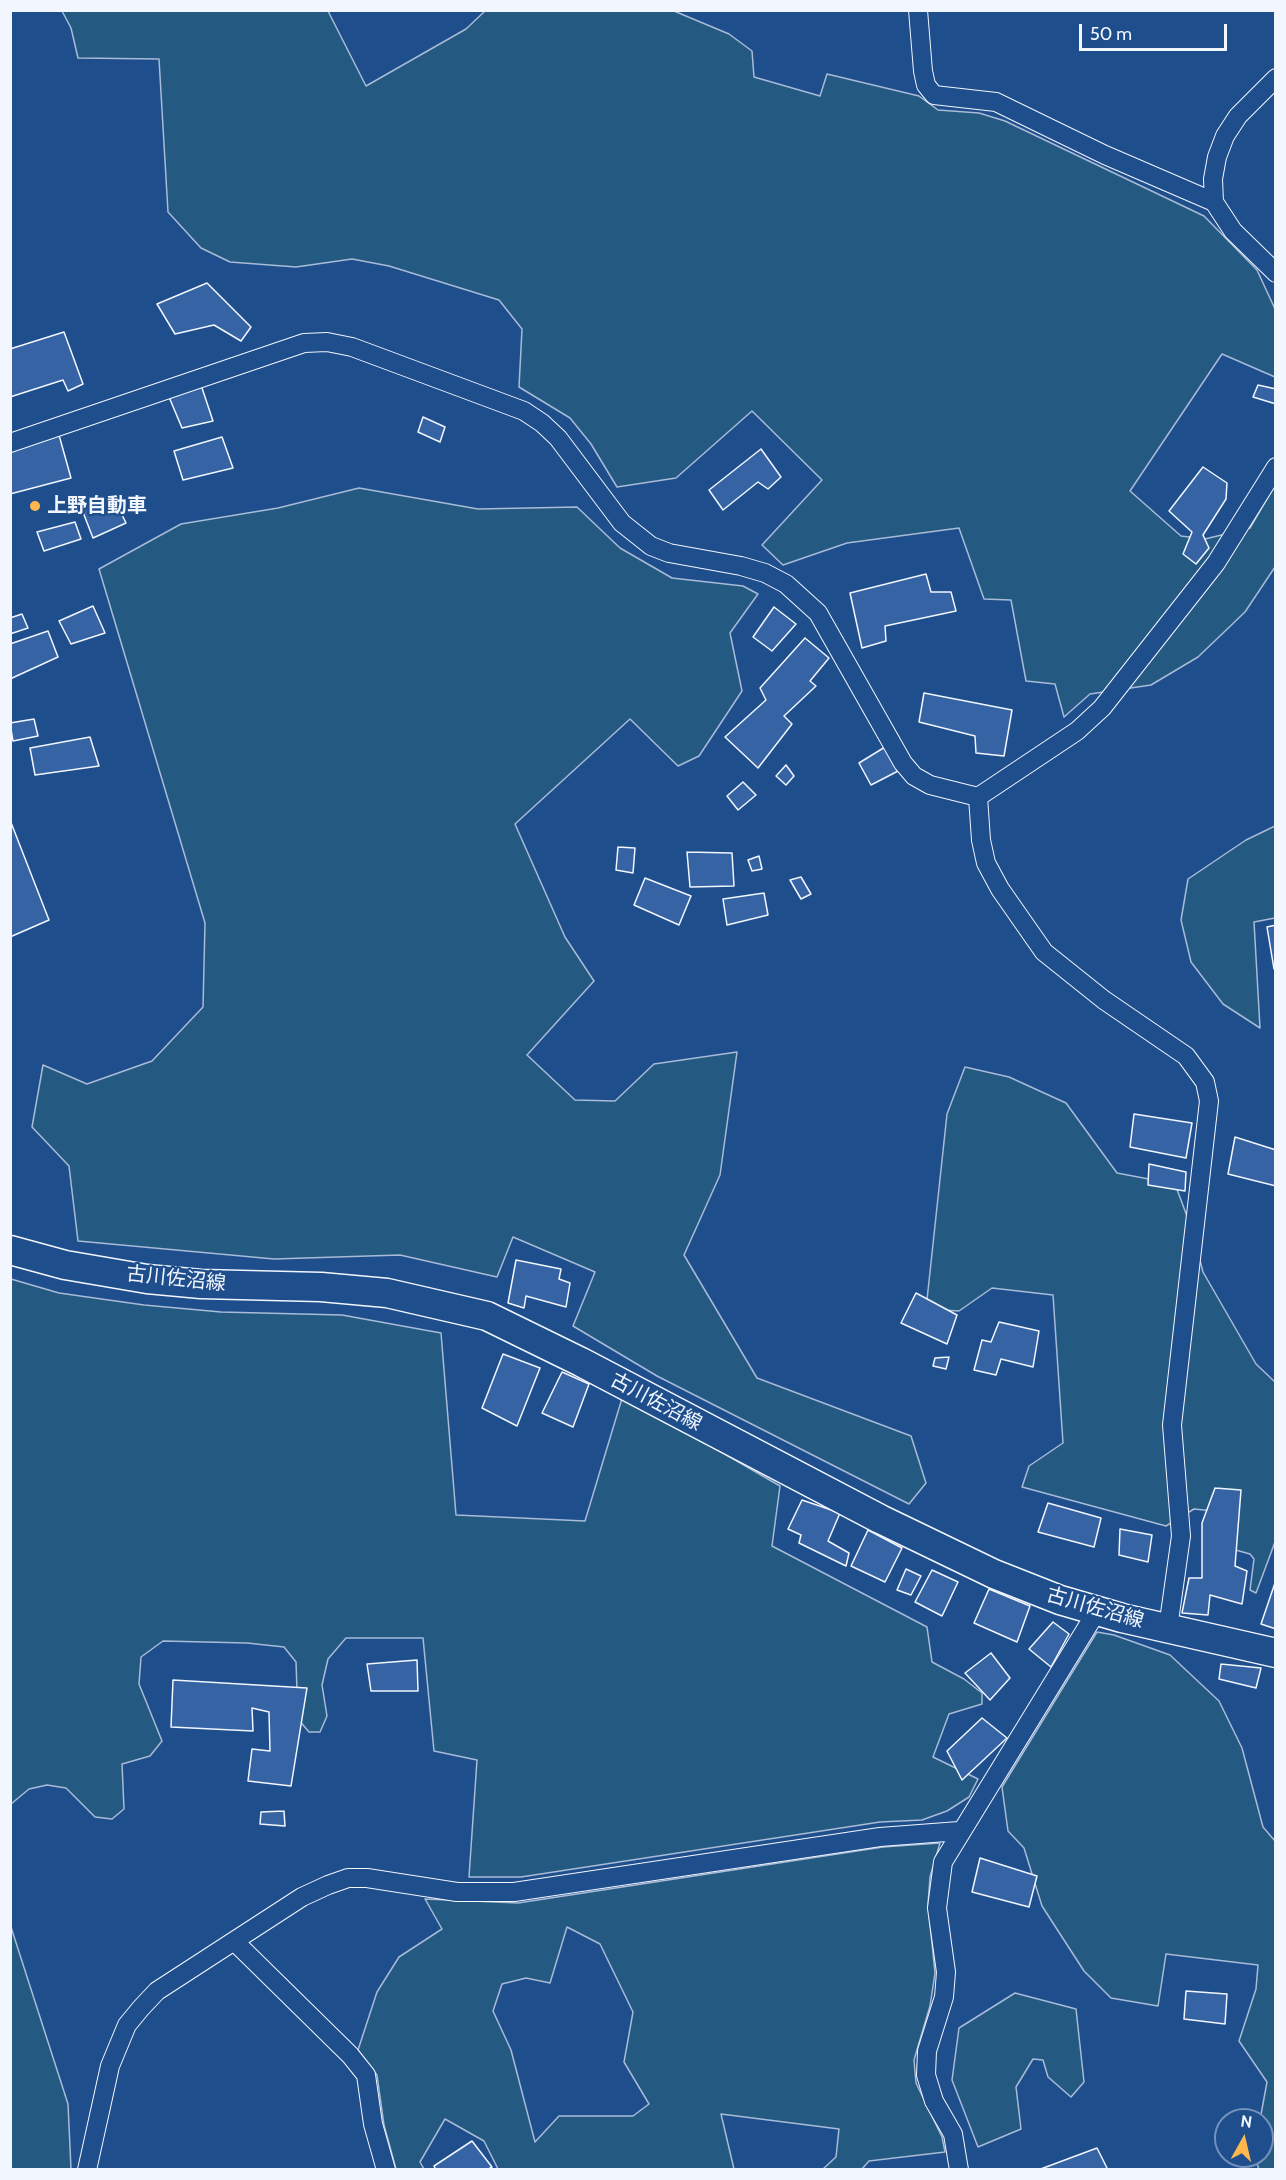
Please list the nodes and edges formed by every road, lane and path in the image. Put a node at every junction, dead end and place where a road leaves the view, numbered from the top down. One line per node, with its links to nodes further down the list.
1 (918, 10): 3 (street)
2 (1275, 78): 3 (street)
3 (1214, 202): 4 (street)
4 (1275, 273)
5 (10, 442): 7 (street)
6 (1275, 467): 7 (street)
7 (978, 797): 10 (street)
8 (10, 1250): 9 (main road, 古川佐沼線)
9 (1096, 1611): 10 (main road, 古川佐沼線); 12 (street)
10 (1168, 1628): 11 (main road, 古川佐沼線)
11 (1275, 1653)
12 (960, 1831): 13 (street); 16 (street)
13 (234, 1941): 14 (street); 15 (street)
14 (87, 2169)
15 (386, 2169)
16 (959, 2169)

